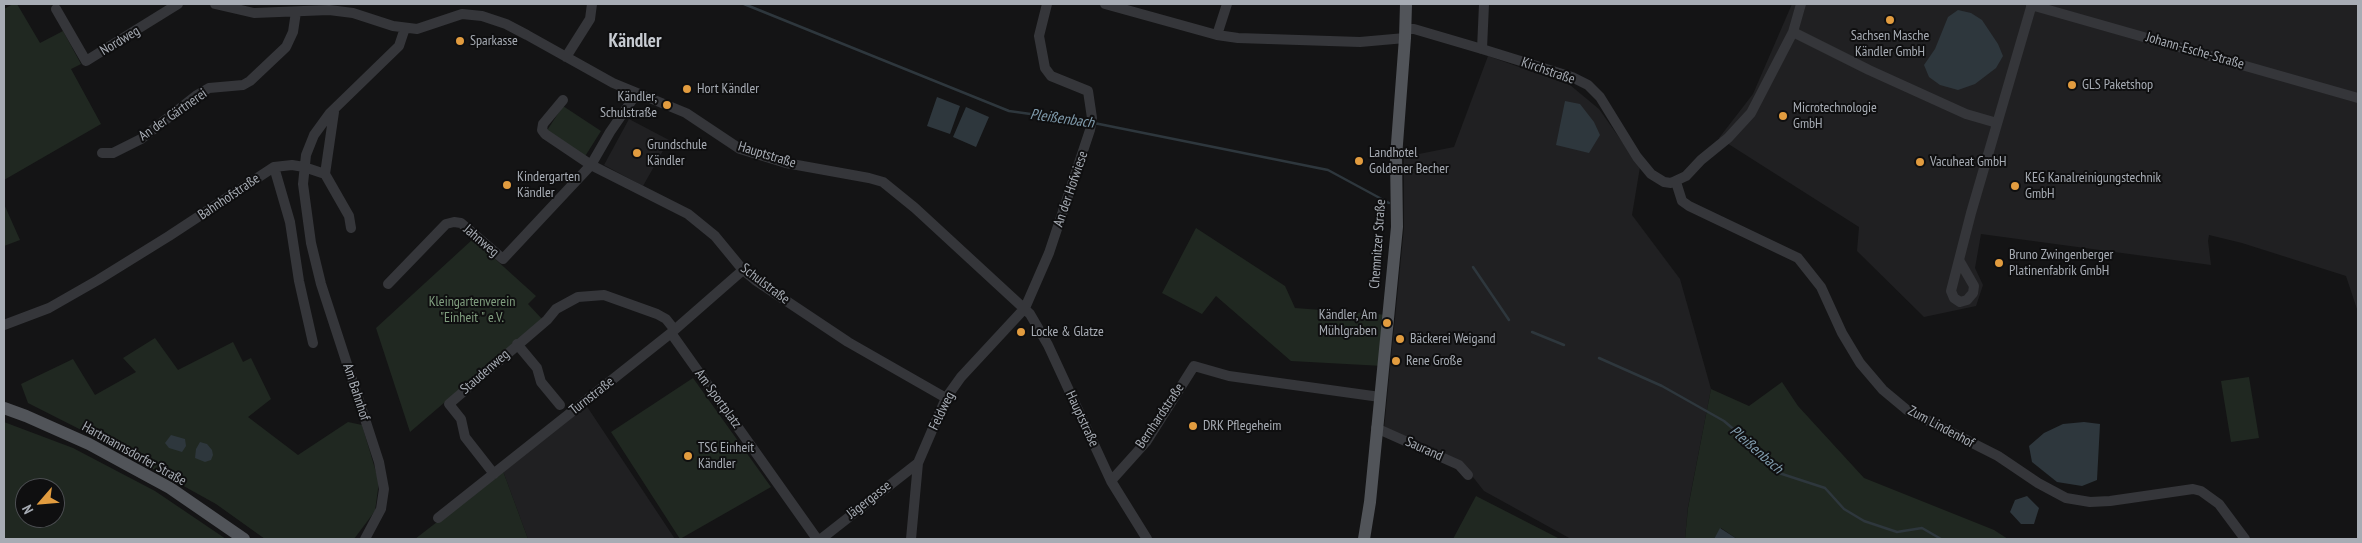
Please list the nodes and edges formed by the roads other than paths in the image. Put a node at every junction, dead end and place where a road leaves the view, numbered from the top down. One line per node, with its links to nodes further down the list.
1 (178, 4): 12 (street, Nordweg)
2 (215, 4): 13 (street, Hauptstraße)
3 (468, 4): 14 (street)
4 (592, 4): 22 (street)
5 (1047, 4): 41 (street, An der Hofwiese)
6 (1105, 4): 20 (street, Kirchstraße)
7 (1227, 4): 20 (street)
8 (1406, 4): 19 (main road, Chemnitzer Straße)
9 (1484, 4): 21 (street)
10 (1801, 4): 17 (street)
11 (2032, 5): 16 (street, Johann-Esche-Straße); 24 (street, Johann-Esche-Straße)
12 (56, 9)
13 (296, 12): 15 (street, Hauptstraße); 28 (street, An der Gärtnerei)
14 (462, 14): 15 (street, Hauptstraße); 22 (street, Hauptstraße)
15 (405, 28): 26 (street)
16 (2025, 29): 18 (street); 27 (street, Johann-Esche-Straße)
17 (1793, 32): 27 (street); 33 (street)
18 (2035, 32)
19 (1405, 34): 20 (street, Kirchstraße); 21 (street, Kirchstraße); 46 (main road, Chemnitzer Straße)
20 (1217, 35)
21 (1482, 49): 33 (street, Kirchstraße)
22 (566, 57): 23 (street, Hauptstraße)
23 (637, 93): 29 (street); 41 (street, Hauptstraße)
24 (2358, 98)
25 (563, 100): 29 (street, Schulstraße)
26 (335, 108): 31 (street); 32 (street)
27 (1997, 123): 37 (street, Johann-Esche-Straße)
28 (102, 153)
29 (591, 165): 38 (street, Schulstraße); 39 (street, Jahnweg)
30 (274, 167): 31 (street, Bahnhofstraße); 36 (street); 42 (street, Bahnhofstraße)
31 (304, 167): 32 (street); 35 (street, Am Bahnhof)
32 (324, 174): 34 (street)
33 (1676, 182): 63 (street, Zum Lindenhof)
34 (351, 228)
35 (311, 243): 36 (street); 57 (street, Am Bahnhof)
36 (296, 251): 44 (street)
37 (1960, 260)
38 (743, 270): 43 (street, Turnstraße); 47 (street, Schulstraße)
39 (388, 284)
40 (561, 306): 43 (street, Am Sportplatz); 45 (street, Staudenweg)
41 (1025, 308): 47 (street, Feldweg); 54 (street, Hauptstraße)
42 (4, 325)
43 (672, 331): 52 (street, Turnstraße); 58 (street, Am Sportplatz)
44 (313, 343)
45 (517, 344): 48 (street, Staudenweg); 52 (street, Staudenweg)
46 (1380, 397): 50 (main road, Chemnitzer Straße); 54 (street, Bernhardstraße)
47 (946, 398): 51 (street, Feldweg)
48 (560, 405)
49 (4, 408): 56 (main road, Hartmannsdorfer Straße)
50 (1376, 428): 53 (street, Saurand); 62 (main road, Chemnitzer Straße)
51 (918, 463): 59 (street, Jägergasse); 60 (street, Feldweg)
52 (494, 474): 55 (street, Turnstraße)
53 (1468, 475)
54 (1111, 480): 61 (street)
55 (438, 518)
56 (244, 539)
57 (364, 539)
58 (817, 539)
59 (821, 539)
60 (911, 539)
61 (1147, 539)
62 (1364, 539)
63 (2244, 539)

